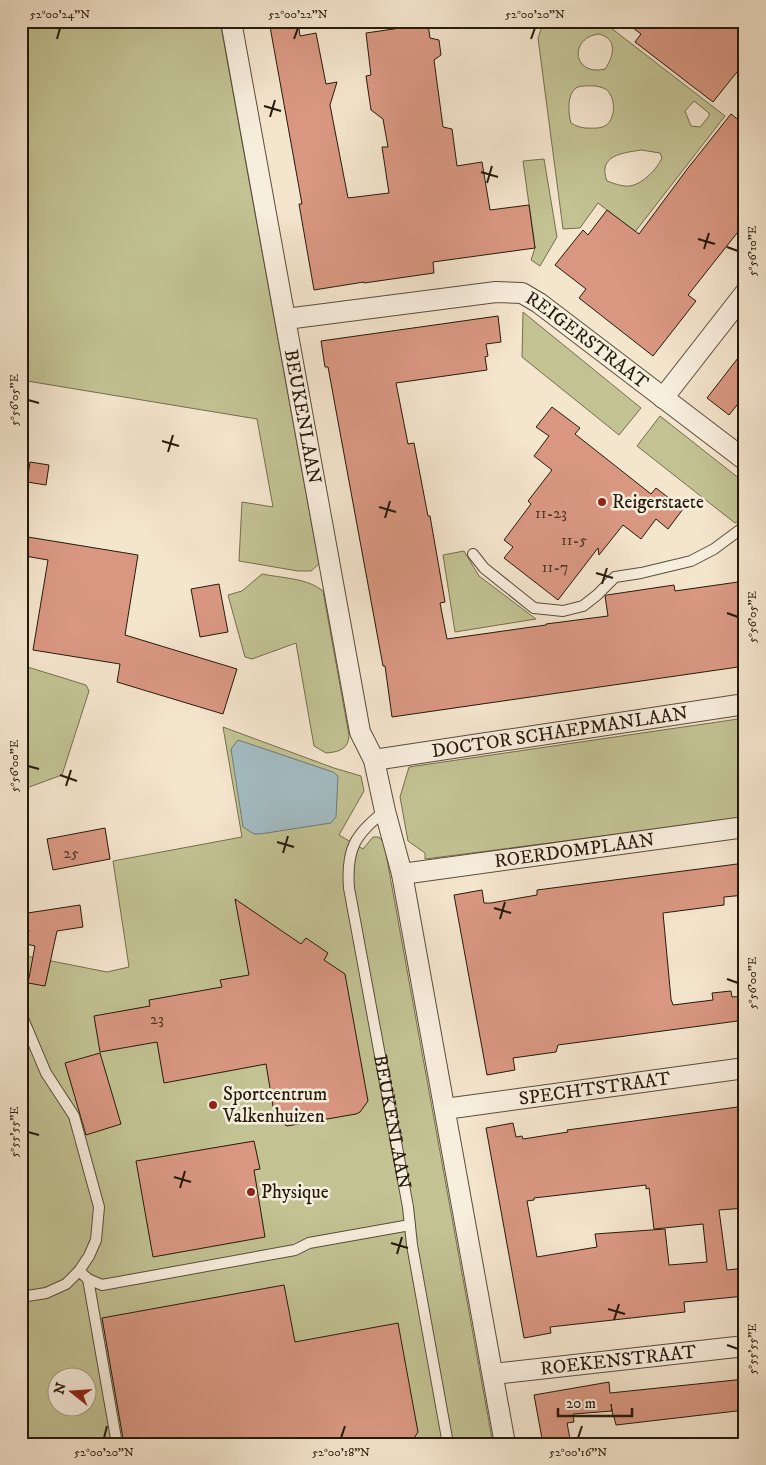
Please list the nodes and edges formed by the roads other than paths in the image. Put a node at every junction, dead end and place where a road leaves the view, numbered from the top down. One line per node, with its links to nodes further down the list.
1 (231, 21): 3 (street, BEUKENLAAN)
2 (745, 293): 4 (street)
3 (286, 319): 4 (street, REIGERSTRAAT); 9 (street, BEUKENLAAN)
4 (663, 398): 5 (street, REIGERSTRAAT)
5 (745, 460)
6 (745, 526): 7 (lane)
7 (472, 554)
8 (745, 704): 9 (street, DOCTOR SCHAEPMANLAAN)
9 (374, 760): 10 (street, BEUKENLAAN)
10 (385, 811): 12 (street, BEUKENLAAN); 16 (lane, BEUKENLAAN)
11 (745, 827): 12 (street, ROERDOMPLAAN)
12 (402, 874): 15 (street, BEUKENLAAN)
13 (21, 1014): 17 (lane)
14 (745, 1068): 15 (street, SPECHTSTRAAT)
15 (445, 1109): 21 (street, BEUKENLAAN)
16 (410, 1225): 18 (lane); 23 (lane, BEUKENLAAN)
17 (79, 1271): 18 (lane); 19 (lane)
18 (88, 1279): 22 (lane)
19 (21, 1297)
20 (745, 1346): 21 (street, ROEKENSTRAAT)
21 (493, 1374): 24 (street, BEUKENLAAN)
22 (117, 1444)
23 (448, 1444)
24 (505, 1444)

